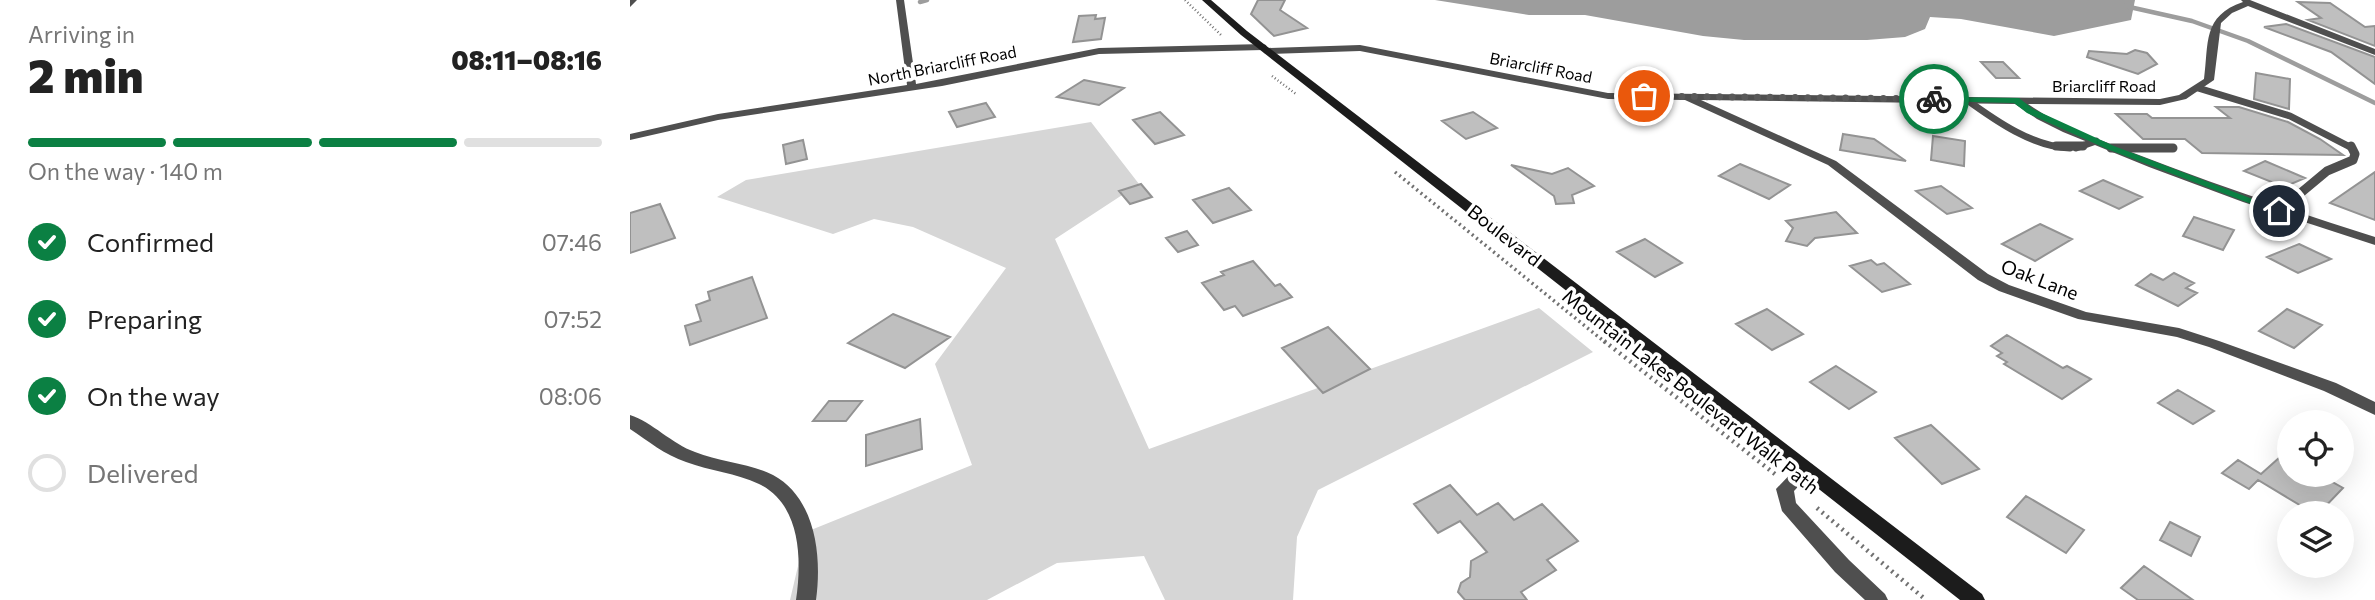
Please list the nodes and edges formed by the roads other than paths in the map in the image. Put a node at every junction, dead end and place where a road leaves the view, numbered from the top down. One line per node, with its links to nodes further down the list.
1 (634, 0): 5 (street)
2 (900, 0): 8 (street)
3 (1206, 0): 6 (main road, Boulevard)
4 (2247, 1): 7 (street); 9 (street)
5 (630, 4)
6 (1265, 49): 8 (street, North Briarcliff Road); 10 (street, Briarcliff Road); 21 (main road, Boulevard)
7 (2375, 52)
8 (912, 88): 13 (street, North Briarcliff Road)
9 (2198, 88): 12 (street, Briarcliff Road); 17 (lane)
10 (1685, 97): 11 (street, Briarcliff Road); 19 (street, Oak Lane)
11 (1967, 100): 12 (street, Briarcliff Road); 14 (lane)
12 (2017, 100): 14 (street)
13 (630, 137)
14 (2096, 141): 15 (street)
15 (2111, 148): 16 (lane); 17 (street)
16 (2173, 148)
17 (2279, 211): 18 (street)
18 (2375, 241)
19 (2375, 409)
20 (630, 421): 22 (street)
21 (1806, 469): 23 (street); 24 (main road, Boulevard)
22 (806, 600)
23 (1878, 600)
24 (1975, 600)

